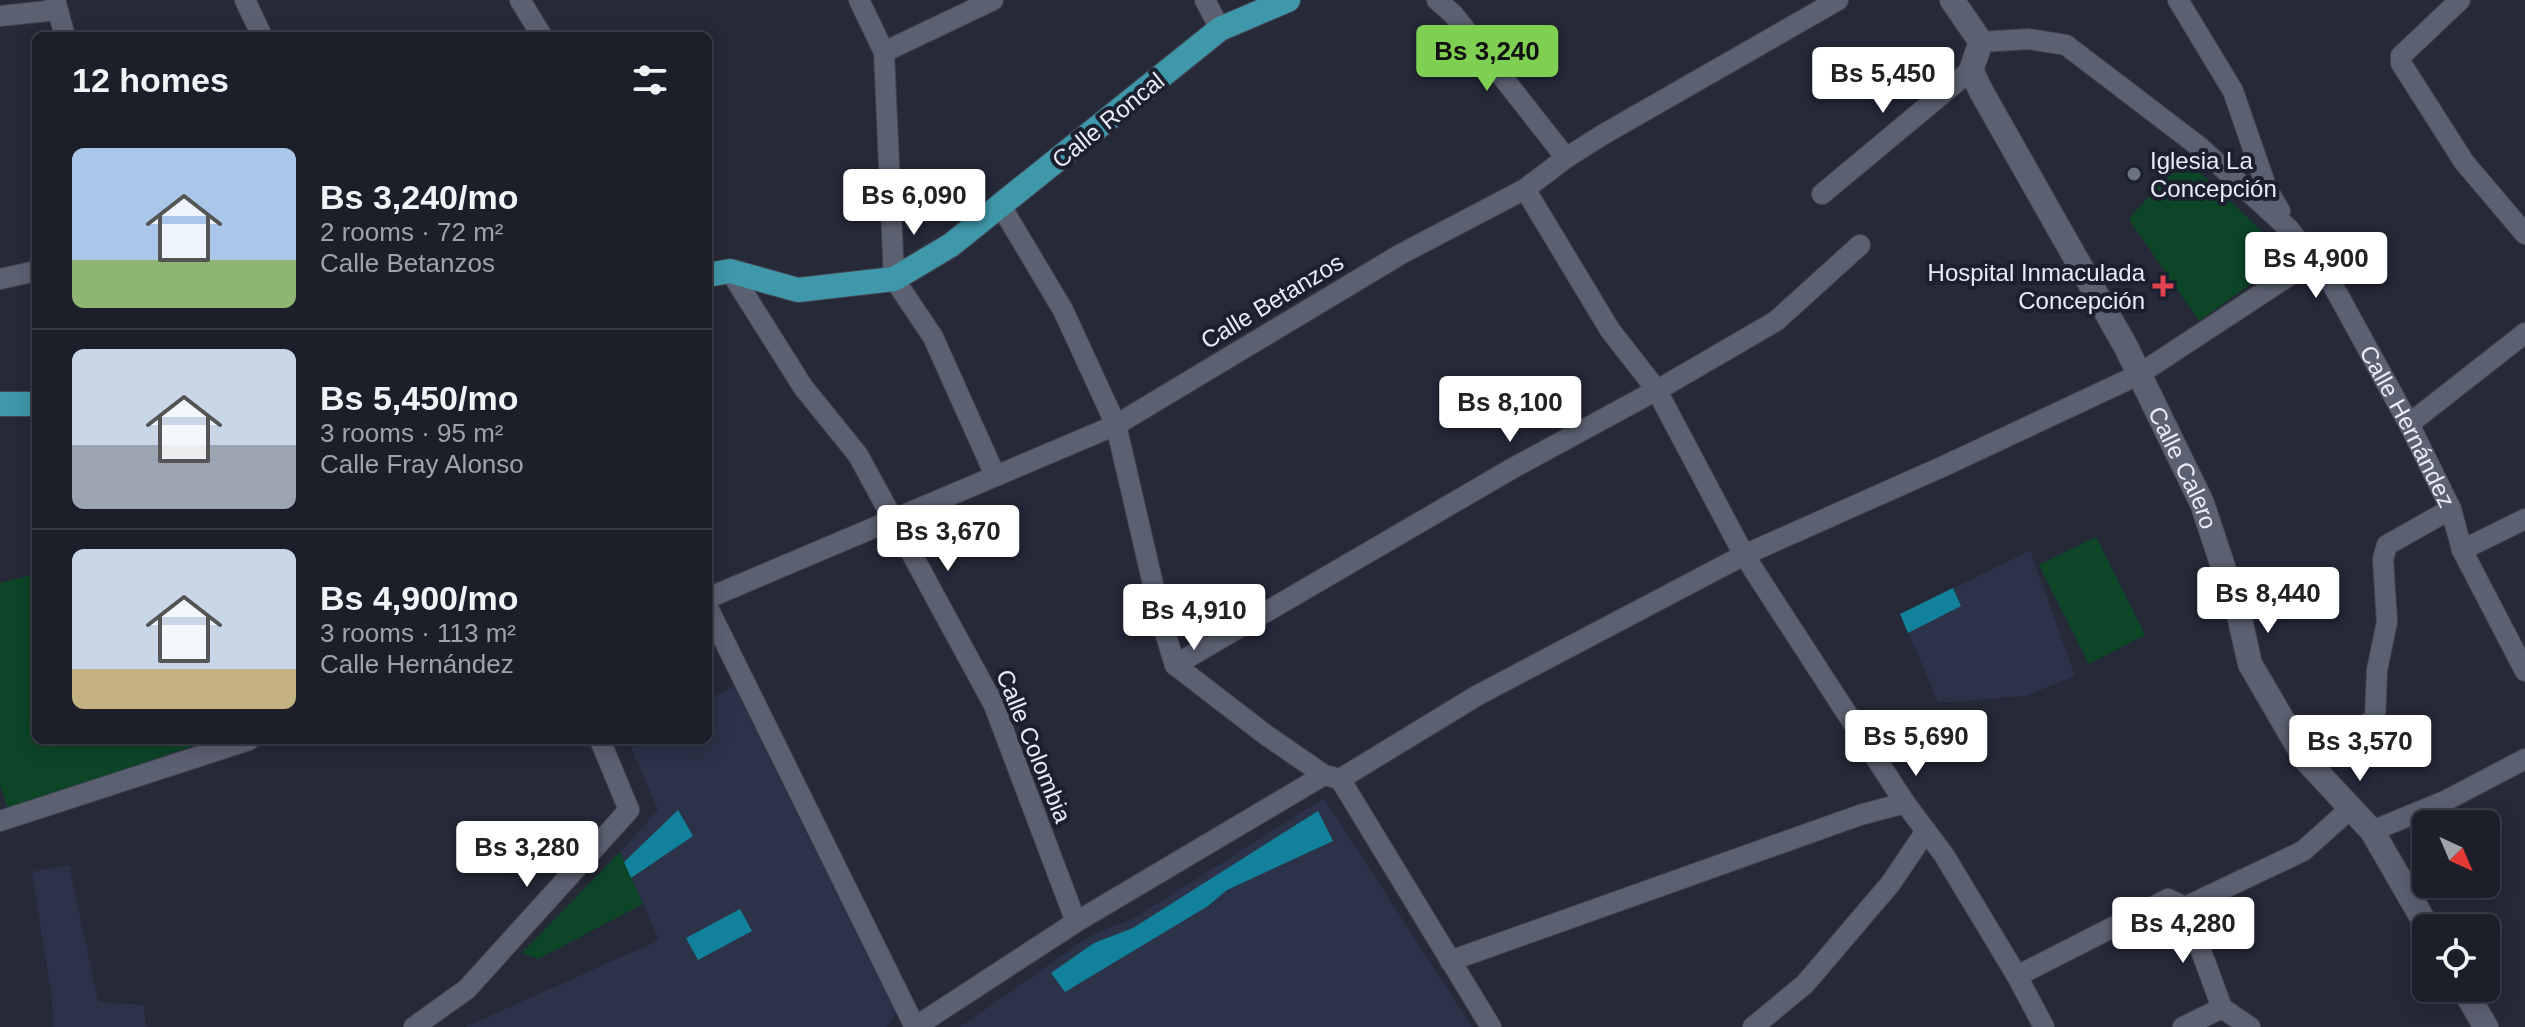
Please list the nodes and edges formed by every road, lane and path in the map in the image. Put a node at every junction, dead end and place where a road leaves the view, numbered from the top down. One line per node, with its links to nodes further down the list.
1 (245, 0): 16 (street)
2 (520, 0): 17 (street)
3 (859, 0): 19 (street)
4 (993, 0): 19 (street)
5 (1205, 0): 14 (street)
6 (1288, 0): 14 (main road, Calle Roncal)
7 (1437, 0): 21 (street)
8 (1838, 0): 21 (street, Calle Betanzos)
9 (1952, 0): 18 (main road)
10 (2178, 0): 25 (street)
11 (2460, 0): 26 (street)
12 (56, 5): 13 (street); 15 (street)
13 (0, 16)
14 (1220, 29): 24 (main road, Calle Roncal)
15 (64, 32)
16 (260, 32)
17 (540, 32)
18 (1981, 42): 20 (main road); 25 (street, Calle Hernández)
19 (884, 52): 32 (street)
20 (1971, 70): 23 (street); 34 (main road, Calle Calero)
21 (1566, 158): 22 (street, Calle Betanzos)
22 (1525, 189): 35 (street); 39 (street, Calle Betanzos)
23 (1822, 194)
24 (1001, 206): 32 (main road, Calle Roncal); 39 (street)
25 (2289, 229): 28 (street, Calle Hernández)
26 (2525, 234)
27 (1860, 245): 35 (street)
28 (2313, 260): 34 (street); 38 (street, Calle Hernández)
29 (32, 272): 31 (street)
30 (719, 273): 32 (main road, Calle Roncal); 42 (street, Calle Colombia)
31 (0, 279)
32 (894, 279): 40 (street)
33 (2525, 333): 38 (street)
34 (2138, 375): 45 (street); 53 (main road, Calle Calero)
35 (1656, 389): 45 (street); 48 (street)
36 (0, 404): 37 (main road)
37 (32, 404)
38 (2409, 424): 41 (street, Calle Hernández)
39 (1116, 425): 40 (street, Calle Betanzos); 48 (street)
40 (995, 475): 42 (street, Calle Betanzos)
41 (2451, 509): 44 (street, Calle Hernández); 53 (street)
42 (895, 519): 46 (street, Calle Betanzos); 62 (street, Calle Colombia)
43 (2525, 519): 44 (street)
44 (2462, 550): 49 (street, Calle Hernández)
45 (1744, 555): 54 (street); 55 (street)
46 (712, 596)
47 (712, 616): 68 (street)
48 (1175, 665): 54 (street)
49 (2525, 671)
50 (237, 744): 57 (street)
51 (602, 744): 67 (street)
52 (2525, 759): 59 (street)
53 (2306, 760): 56 (main road, Calle Calero)
54 (1332, 777): 62 (street); 63 (street)
55 (1905, 803): 58 (street); 63 (street)
56 (2351, 808): 59 (main road, Calle Calero); 60 (street)
57 (0, 821)
58 (1926, 831): 64 (street); 70 (street)
59 (2372, 831): 61 (main road, Calle Calero)
60 (2185, 907): 64 (street); 66 (street)
61 (2420, 914)
62 (1076, 922): 68 (street)
63 (1450, 961): 69 (street)
64 (2017, 976): 71 (street)
65 (2471, 1002): 74 (main road)
66 (2222, 1008): 72 (street); 73 (street)
67 (414, 1027)
68 (915, 1027)
69 (1491, 1027)
70 (1753, 1027)
71 (2044, 1027)
72 (2183, 1027)
73 (2250, 1027)
74 (2486, 1027)

